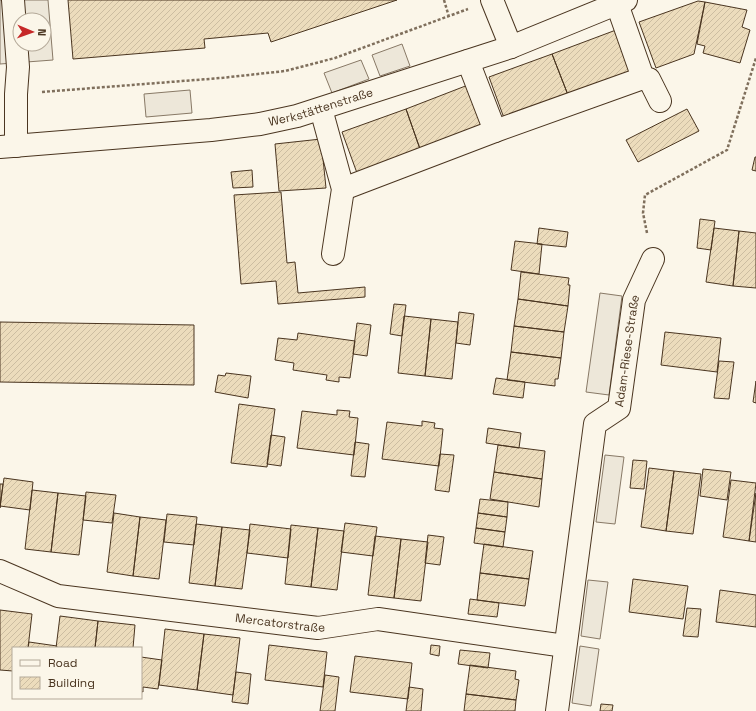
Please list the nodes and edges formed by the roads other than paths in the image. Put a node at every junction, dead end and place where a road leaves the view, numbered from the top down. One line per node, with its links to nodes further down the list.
1 (13, 0): 10 (street)
2 (492, 0): 4 (street)
3 (622, 2): 4 (street, Werkstättenstraße); 6 (street)
4 (511, 47): 5 (street, Werkstättenstraße)
5 (468, 61): 8 (street, Werkstättenstraße); 9 (street)
6 (643, 78): 7 (street); 9 (street)
7 (660, 101)
8 (321, 109): 10 (street, Werkstättenstraße); 11 (street)
9 (495, 131): 11 (street)
10 (8, 147)
11 (344, 189): 12 (street)
12 (333, 254)
13 (653, 259): 15 (street, Adam-Riese-Straße)
14 (0, 571): 15 (street, Mercatorstraße)
15 (565, 646): 16 (street, Adam-Riese-Straße)
16 (557, 711)

